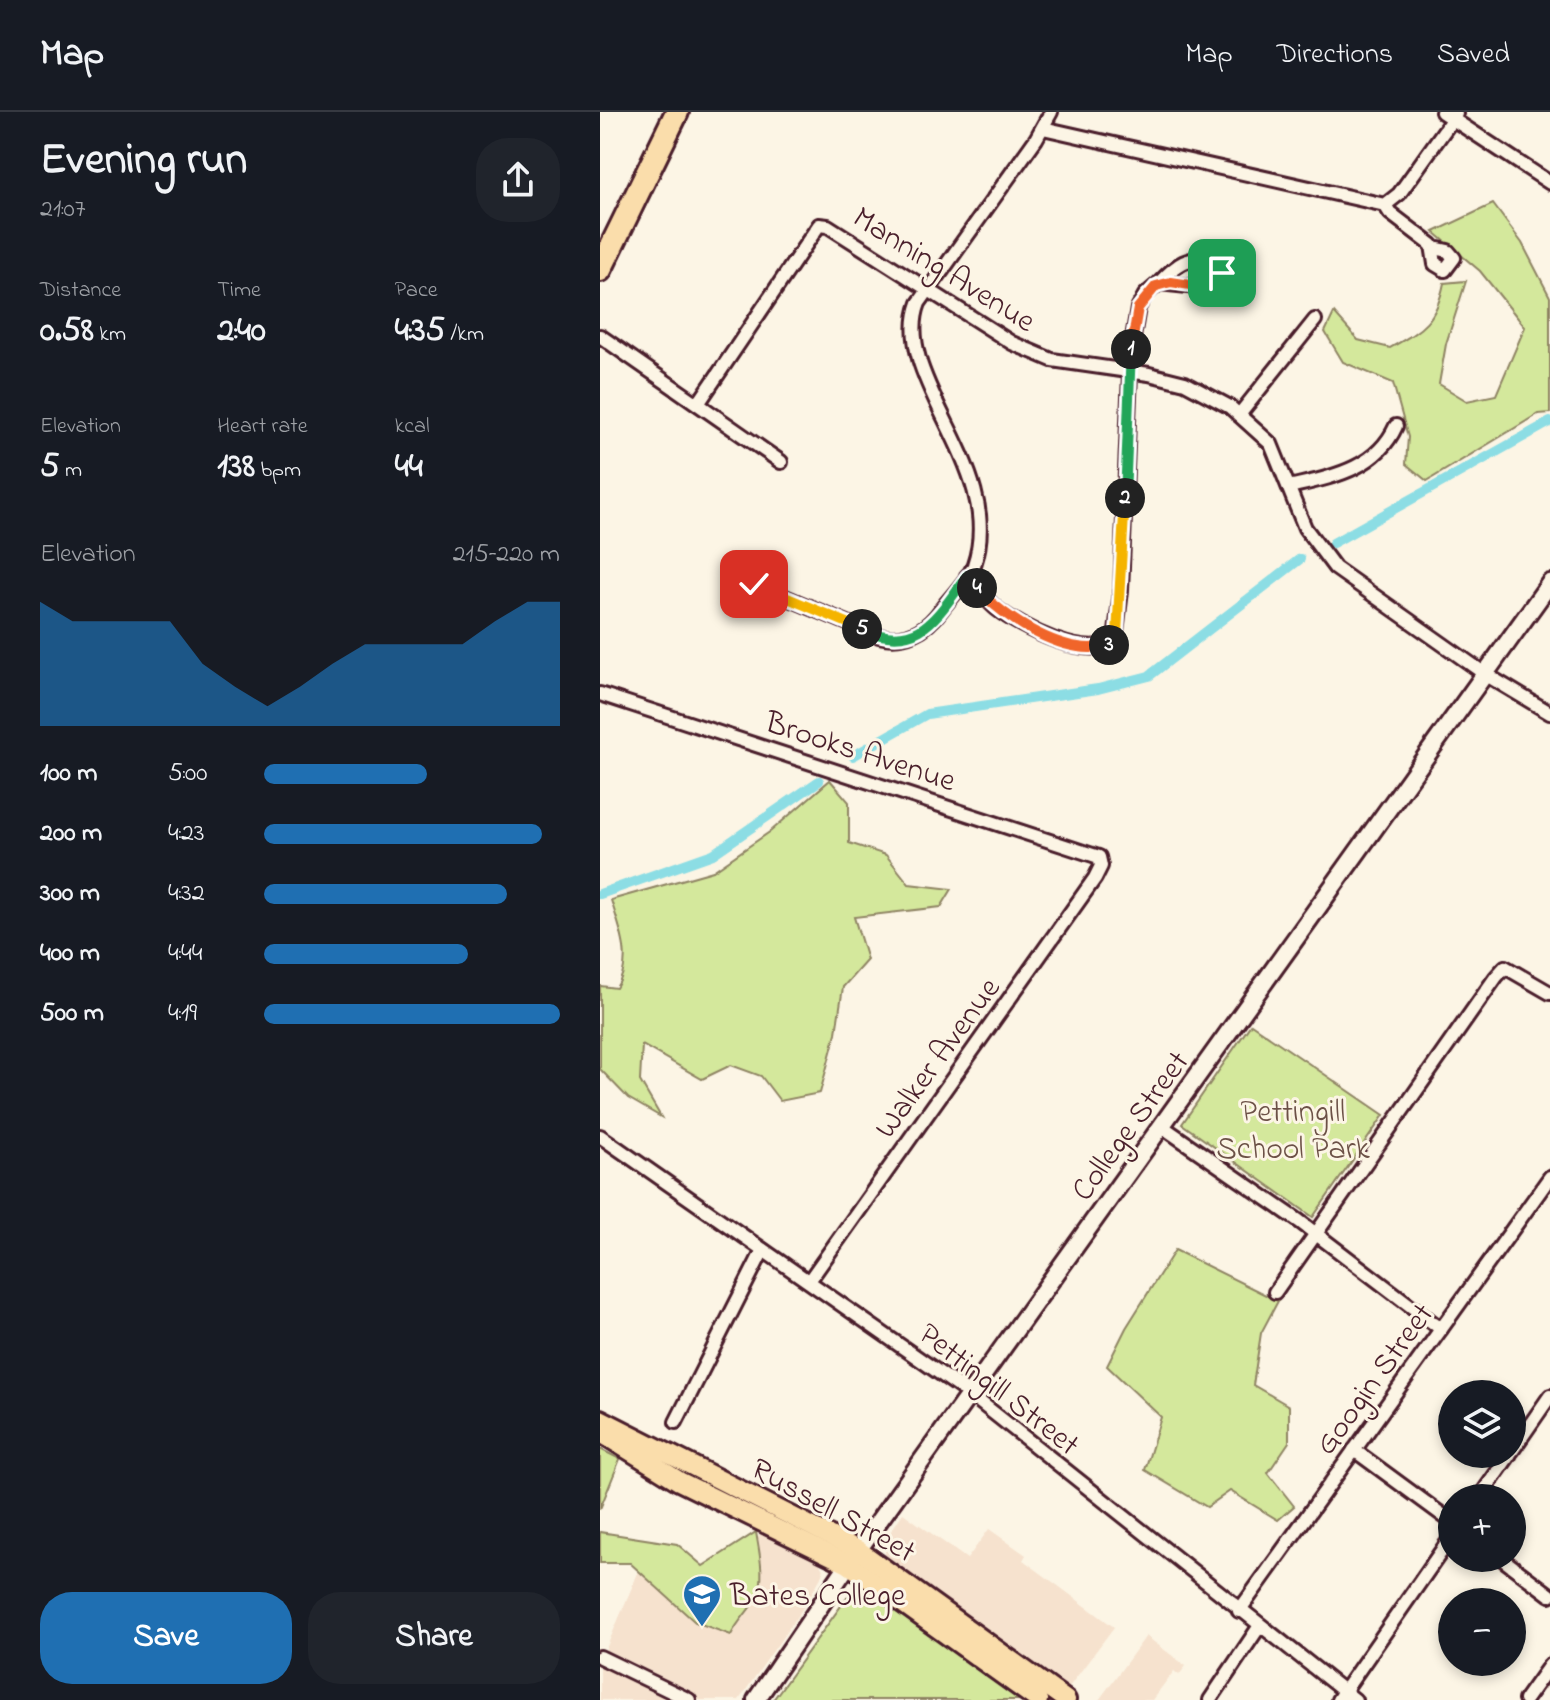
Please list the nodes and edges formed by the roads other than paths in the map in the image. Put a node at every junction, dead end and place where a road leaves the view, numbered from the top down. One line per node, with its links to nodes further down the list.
1 (677, 112): 8 (highway)
2 (1051, 112): 4 (street)
3 (1451, 114): 5 (street); 6 (street)
4 (1043, 128): 6 (street); 10 (street)
5 (1550, 183)
6 (1385, 205): 7 (street)
7 (1439, 249)
8 (600, 270)
9 (1159, 283): 9 (street); 13 (street)
10 (927, 291): 13 (street, Manning Avenue); 14 (street, Manning Avenue); 19 (street)
11 (1315, 320): 15 (street)
12 (600, 336): 14 (street)
13 (1129, 372): 15 (street, Manning Avenue); 19 (street)
14 (698, 404): 17 (street)
15 (1239, 415): 18 (street, Manning Avenue)
16 (1396, 426): 18 (street)
17 (781, 462)
18 (1289, 487): 22 (street, Manning Avenue)
19 (967, 576): 21 (street)
20 (1550, 583): 22 (street, College Street)
21 (754, 584)
22 (1485, 674): 24 (street, Manning Avenue); 27 (street, College Street)
23 (600, 694): 25 (street, Brooks Avenue)
24 (1550, 713)
25 (1101, 861): 32 (street, Walker Avenue)
26 (1550, 993): 30 (street)
27 (1163, 1127): 30 (street); 35 (street, College Street)
28 (600, 1136): 31 (street, Pettingill Street)
29 (1550, 1177): 34 (street, Googin Street)
30 (1314, 1232): 33 (street); 34 (street)
31 (763, 1250): 32 (street, Pettingill Street); 38 (street)
32 (809, 1281): 35 (street, Pettingill Street)
33 (1275, 1292)
34 (1441, 1329): 41 (street, Googin Street)
35 (971, 1395): 44 (street, College Street); 47 (street, Pettingill Street)
36 (1550, 1396): 39 (street)
37 (600, 1419): 44 (main road, Russell Street)
38 (676, 1422)
39 (1526, 1430)
40 (600, 1434): 44 (main road, Russell Street)
41 (1354, 1450): 42 (street); 47 (street, Googin Street)
42 (1438, 1512)
43 (1438, 1556): 51 (street)
44 (853, 1557): 53 (street, College Street); 54 (main road, Russell Street); 55 (main road, Russell Street)
45 (1520, 1572): 46 (street)
46 (1550, 1595)
47 (1239, 1611): 48 (street, Pettingill Street)
48 (1259, 1627): 51 (street, Pettingill Street); 56 (street)
49 (600, 1657): 52 (street)
50 (1550, 1665): 58 (street)
51 (1341, 1696): 57 (street, Pettingill Street)
52 (689, 1700)
53 (756, 1700)
54 (1038, 1700)
55 (1066, 1700)
56 (1210, 1700)
57 (1355, 1700)
58 (1525, 1700)

